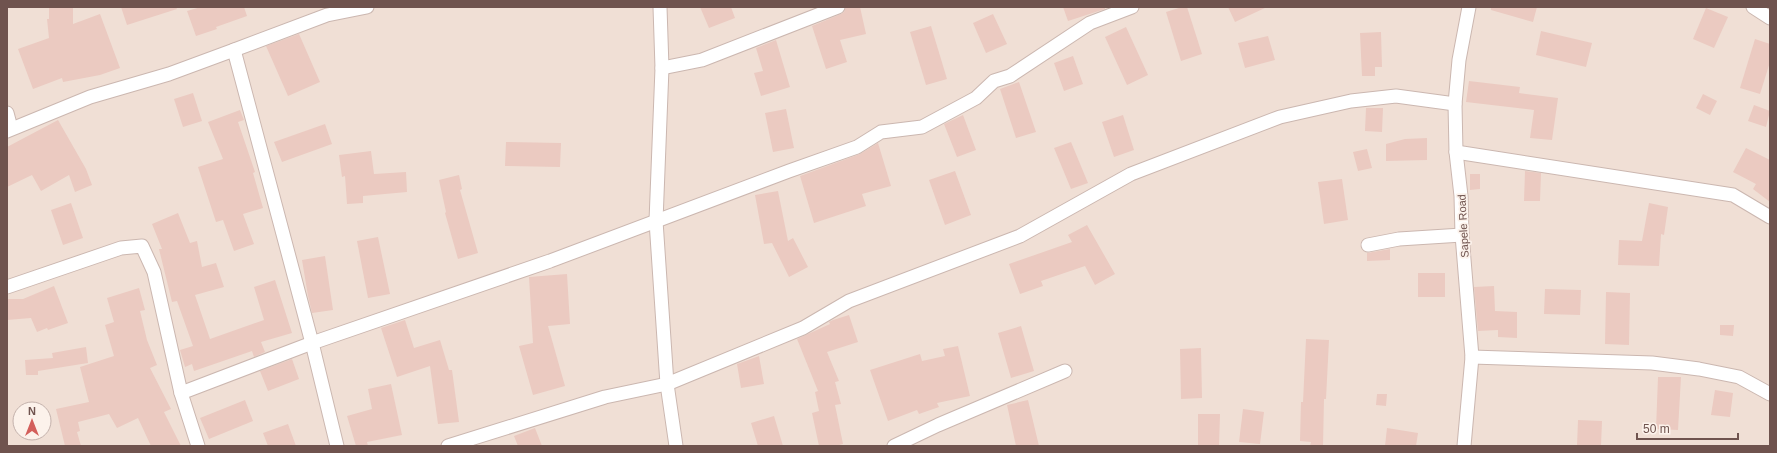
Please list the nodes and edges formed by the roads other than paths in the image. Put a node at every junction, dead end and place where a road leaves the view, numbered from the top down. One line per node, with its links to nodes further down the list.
1 (367, 7): 8 (street)
2 (660, 7): 9 (street)
3 (838, 7): 9 (street)
4 (1132, 7): 15 (street)
5 (1469, 7): 10 (street, Sapele Road)
6 (1753, 7): 7 (street)
7 (1770, 18)
8 (234, 50): 12 (street); 19 (street)
9 (662, 68): 15 (street)
10 (1455, 104): 13 (street, Sapele Road); 22 (street)
11 (7, 113): 12 (street)
12 (9, 130)
13 (1456, 152): 14 (street); 16 (street, Sapele Road)
14 (1770, 217)
15 (656, 221): 19 (street); 22 (street)
16 (1462, 235): 17 (street); 20 (street, Sapele Road)
17 (1368, 245)
18 (7, 287): 23 (street)
19 (312, 343): 23 (street); 26 (street)
20 (1472, 357): 24 (street); 30 (street, Sapele Road)
21 (1065, 371): 29 (street)
22 (667, 384): 27 (street); 28 (street)
23 (182, 393): 25 (street)
24 (1770, 394)
25 (198, 446)
26 (337, 446)
27 (448, 446)
28 (676, 446)
29 (894, 446)
30 (1464, 446)

